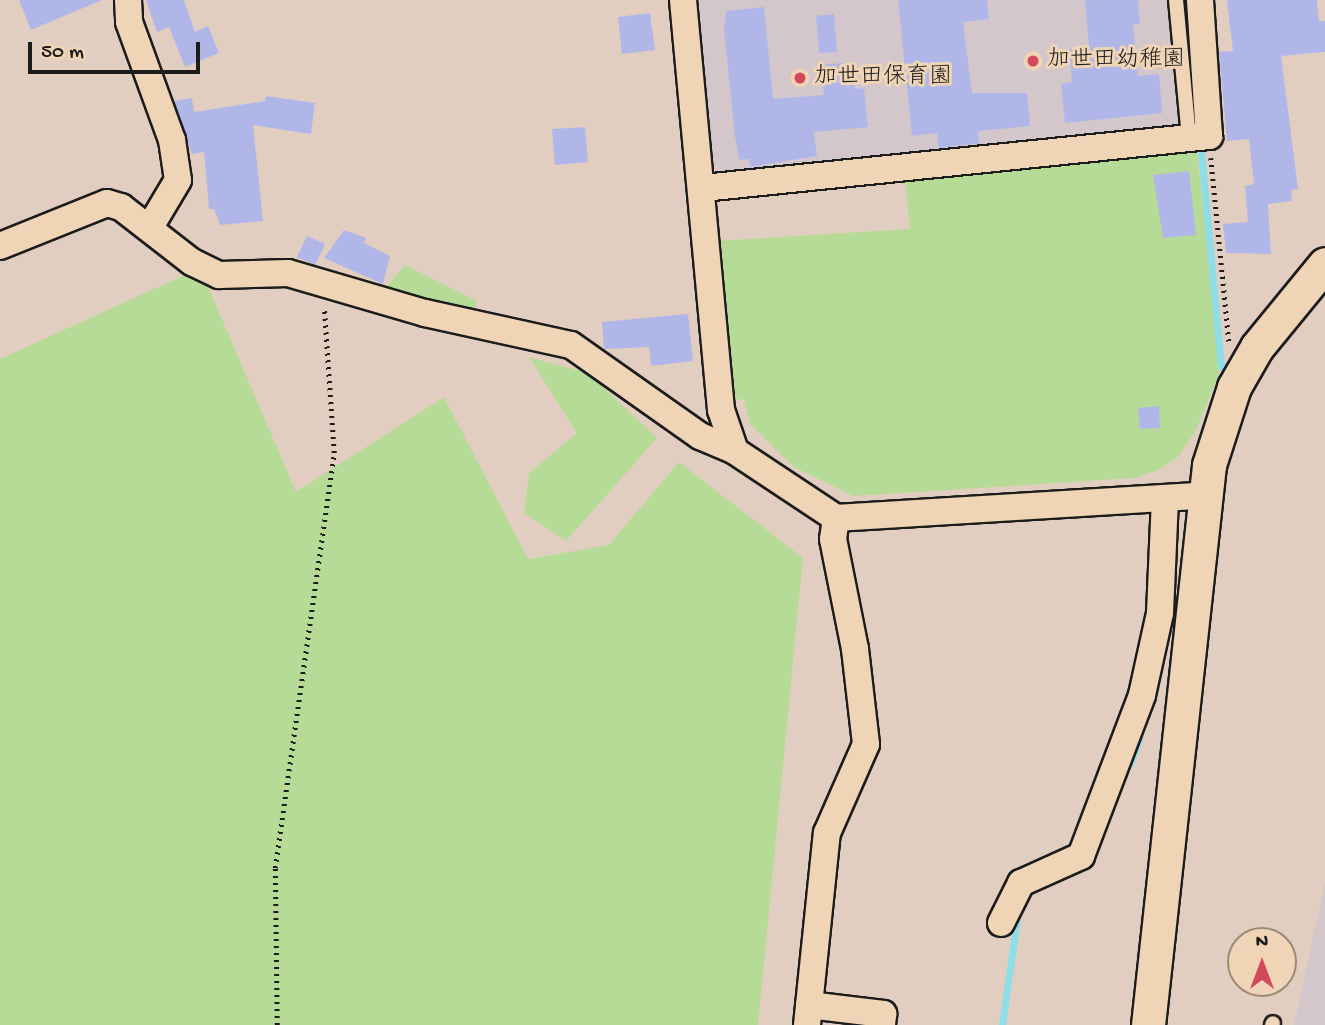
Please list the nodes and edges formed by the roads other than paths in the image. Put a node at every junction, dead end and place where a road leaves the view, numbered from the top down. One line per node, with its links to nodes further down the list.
1 (128, 0): 7 (street)
2 (683, 0): 6 (street)
3 (1176, 0): 5 (lane)
4 (1200, 0): 5 (street)
5 (1199, 137): 6 (street)
6 (703, 188): 10 (street)
7 (150, 227): 8 (street); 10 (street)
8 (0, 246)
9 (1325, 264): 11 (street)
10 (735, 451): 13 (street)
11 (1207, 495): 12 (street); 17 (street)
12 (1165, 499): 13 (street); 14 (street)
13 (836, 518): 15 (street)
14 (1001, 923)
15 (808, 1015): 16 (street)
16 (882, 1025)
17 (1148, 1025)

